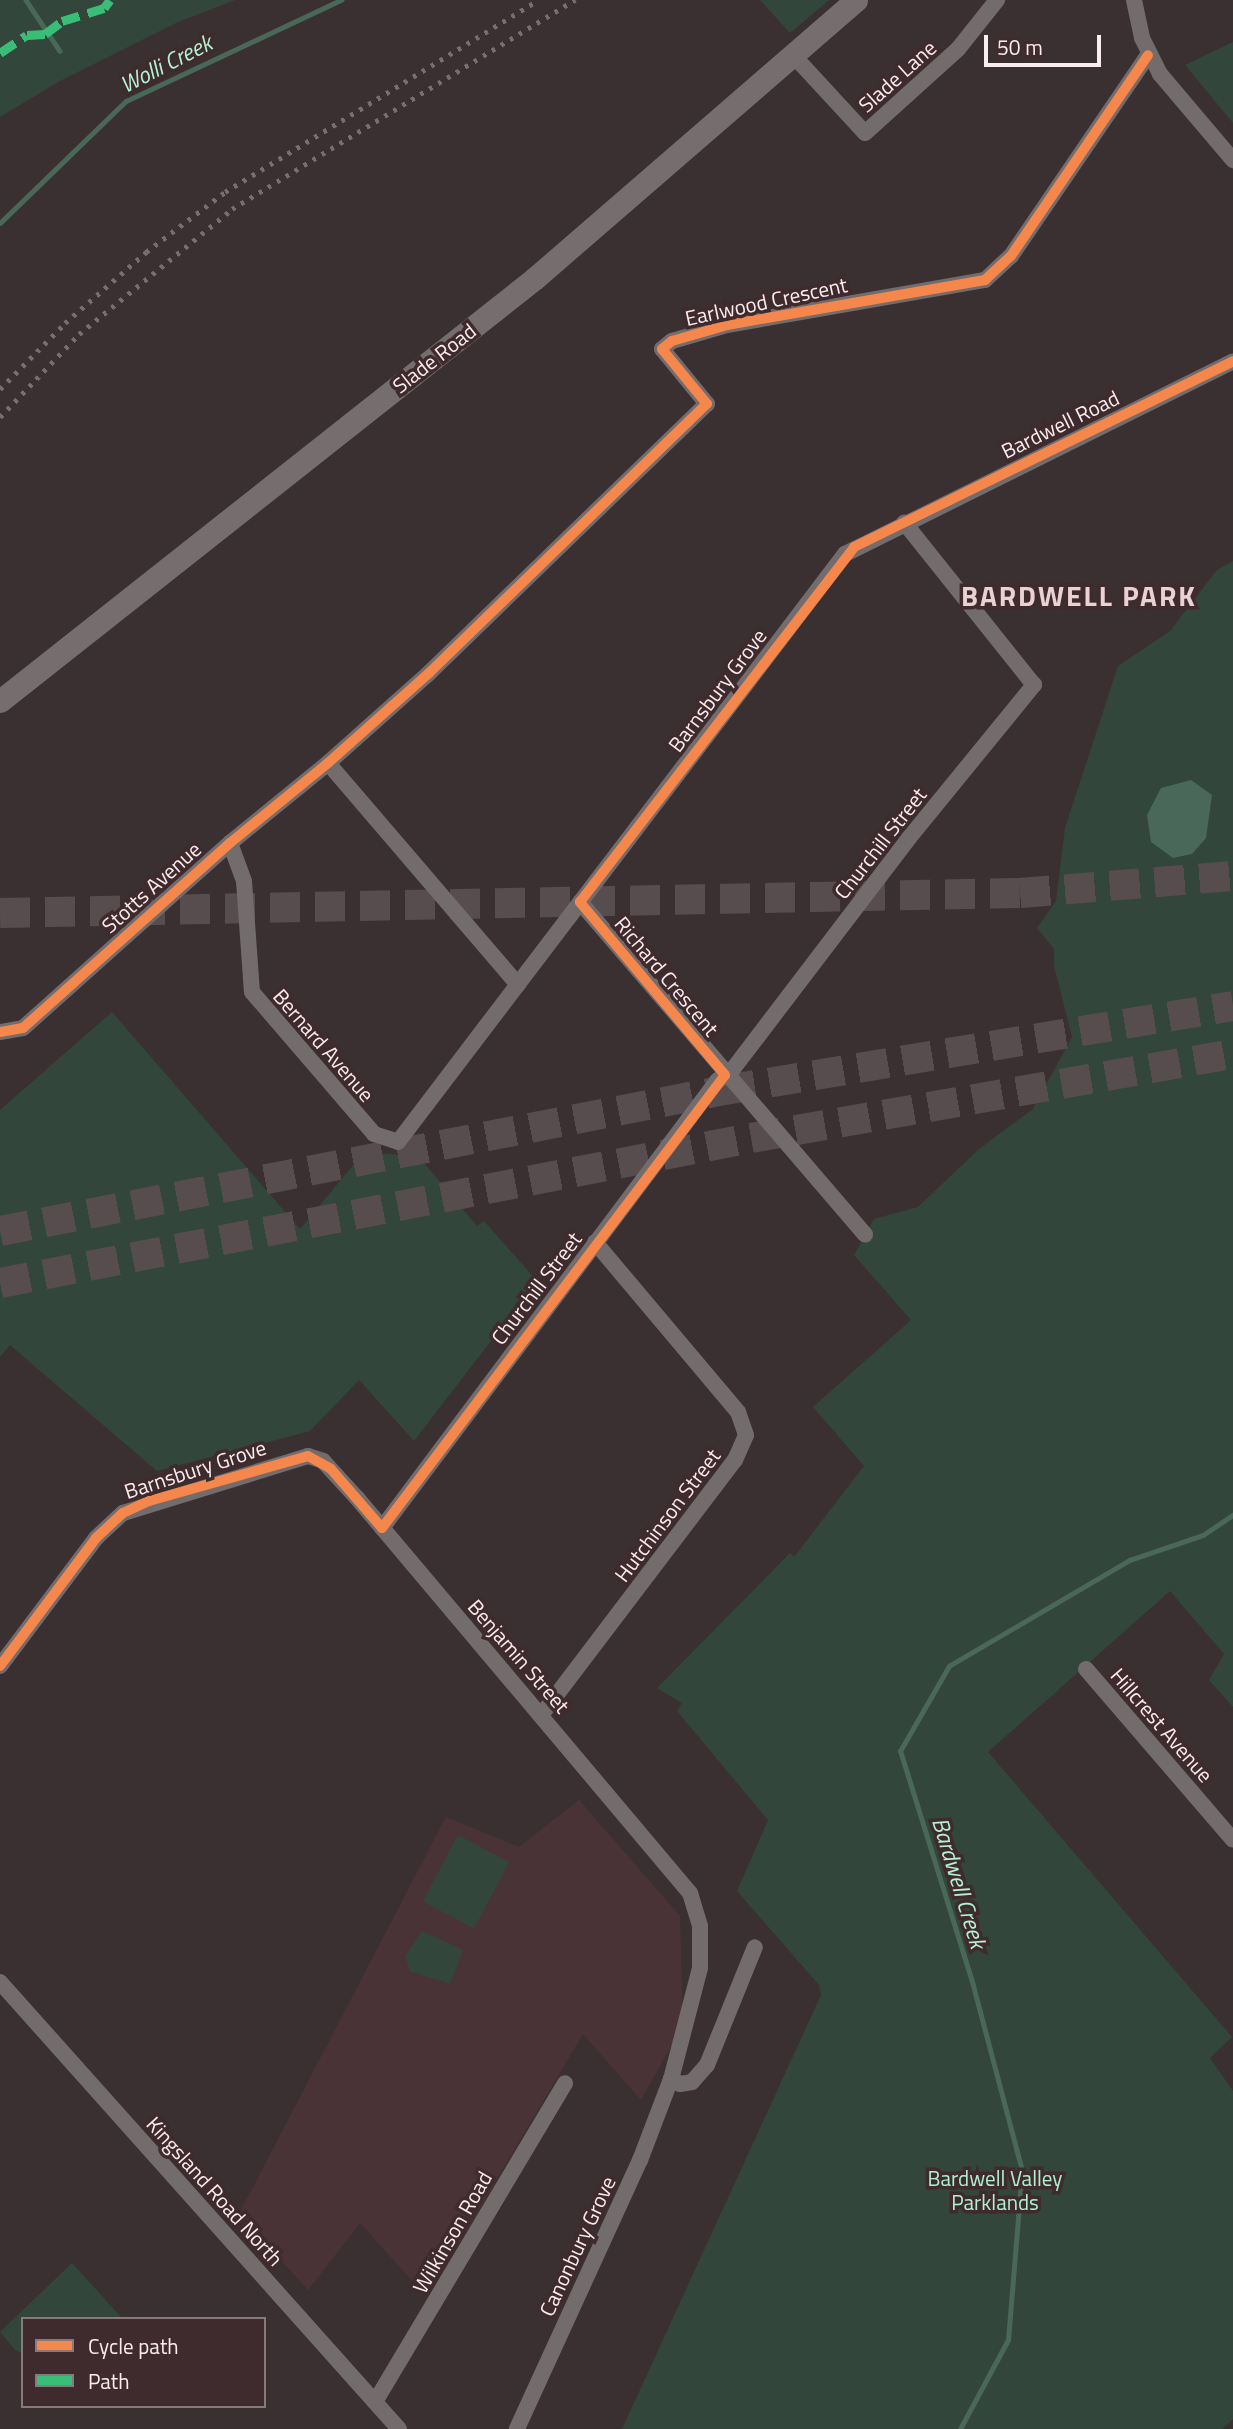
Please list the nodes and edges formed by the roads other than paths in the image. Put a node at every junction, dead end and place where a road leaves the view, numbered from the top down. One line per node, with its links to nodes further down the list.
1 (856, 0): 4 (main road, Slade Road)
2 (997, 0): 4 (street, Slade Lane)
3 (1134, 0): 5 (street)
4 (793, 55): 9 (main road, Slade Road)
5 (1148, 55): 6 (street); 10 (street, Earlwood Crescent)
6 (1233, 160)
7 (1233, 361): 8 (street, Bardwell Road)
8 (904, 522): 12 (street, Barnsbury Grove); 15 (street, Churchill Street)
9 (0, 701)
10 (328, 763): 11 (street, Stotts Avenue); 13 (street)
11 (230, 843): 14 (street, Stotts Avenue); 16 (street, Bernard Avenue)
12 (580, 902): 13 (street, Barnsbury Grove); 15 (street, Richard Crescent)
13 (518, 985): 16 (street, Barnsbury Grove)
14 (0, 1032)
15 (725, 1075): 17 (street, Richard Crescent); 18 (street, Churchill Street)
16 (386, 1140)
17 (865, 1235)
18 (595, 1242): 20 (street, Churchill Street); 23 (street, Hutchinson Street)
19 (308, 1456): 20 (street, Benjamin Street); 21 (street, Barnsbury Grove)
20 (382, 1528): 23 (street, Benjamin Street)
21 (0, 1666)
22 (1086, 1669): 24 (street, Hillcrest Avenue)
23 (542, 1714): 25 (street, Benjamin Street)
24 (1233, 1840)
25 (690, 1893): 28 (street, Canonbury Grove)
26 (755, 1947): 28 (street)
27 (0, 1982): 30 (street, Kingsland Road North)
28 (671, 2079): 32 (street, Canonbury Grove)
29 (565, 2083): 30 (street, Wilkinson Road)
30 (375, 2402): 31 (street, Kingsland Road North)
31 (399, 2429)
32 (517, 2429)

